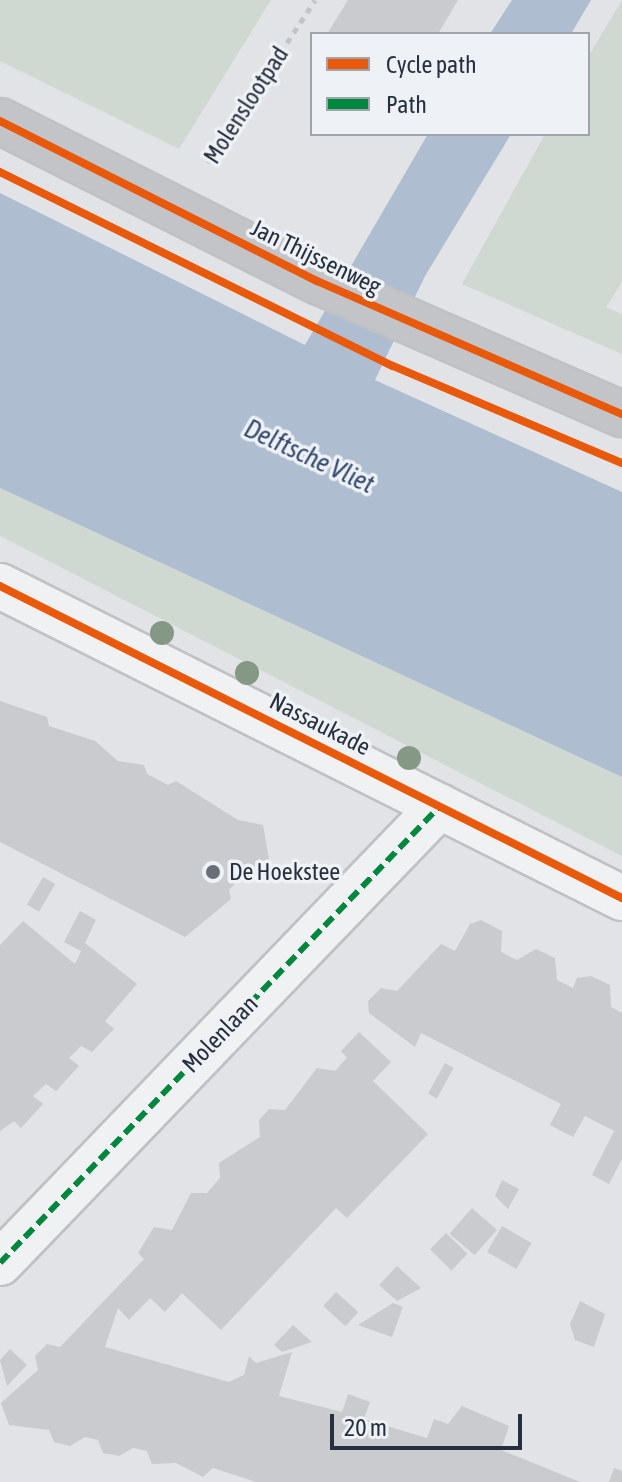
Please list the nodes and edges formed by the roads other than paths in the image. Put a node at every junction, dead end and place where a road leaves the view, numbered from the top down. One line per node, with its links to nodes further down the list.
1 (0, 121): 2 (street, Jan Thijssenweg)
2 (622, 414)
3 (0, 586): 4 (street, Nassaukade)
4 (440, 806): 5 (street, Nassaukade); 6 (street, Molenlaan)
5 (622, 898)
6 (0, 1263)

